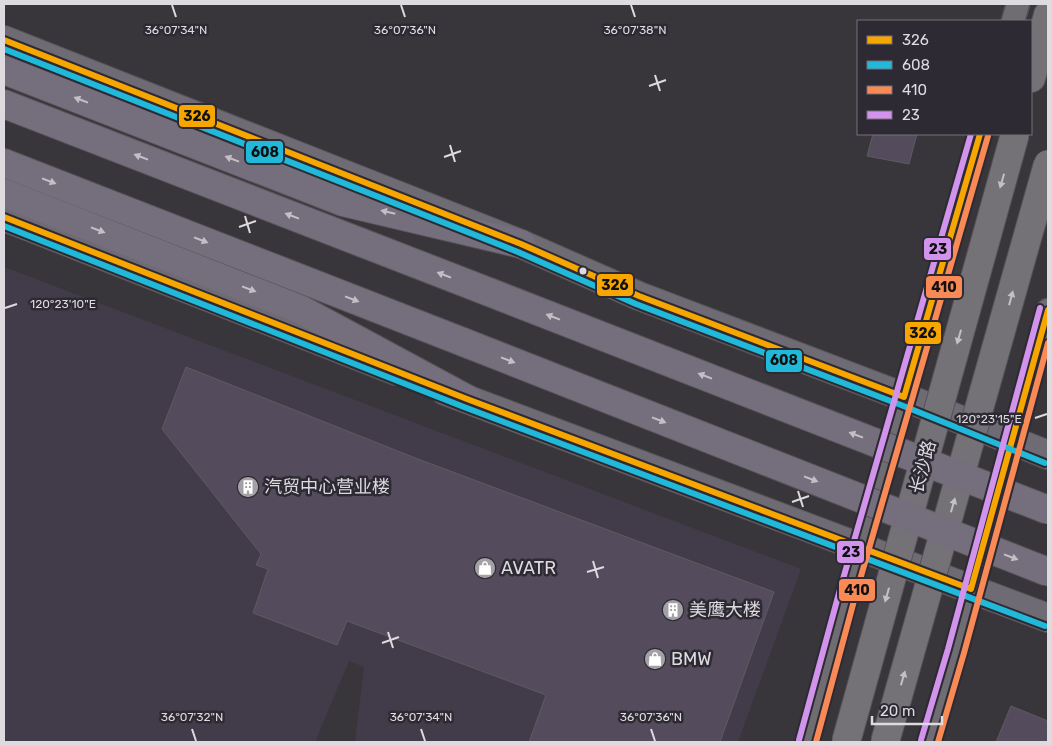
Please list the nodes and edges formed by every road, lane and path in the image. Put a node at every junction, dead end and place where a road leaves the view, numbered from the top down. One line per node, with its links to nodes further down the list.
1 (1018, 4): 3 (street)
2 (1048, 15): 6 (main road)
3 (1013, 20)
4 (4, 40): 14 (main road)
5 (4, 70): 14 (highway, one-way to 5)
6 (1032, 74)
7 (4, 104): 20 (highway, one-way to 7, bridge)
8 (980, 135): 16 (street, 长沙路)
9 (1015, 135): 26 (main road, 长沙路, one-way to 26, bridge)
10 (4, 163): 22 (highway, one-way to 22, bridge)
11 (1048, 164): 27 (main road, one-way to 11, bridge)
12 (4, 193): 17 (highway, one-way to 17)
13 (4, 217): 17 (main road)
14 (521, 244): 16 (main road)
15 (1048, 310): 18 (street)
16 (904, 397): 18 (main road); 21 (street, 长沙路)
17 (467, 399): 21 (main road)
18 (1012, 440): 19 (main road); 23 (street)
19 (1048, 455)
20 (1048, 510)
21 (861, 546): 23 (main road); 25 (street, 长沙路)
22 (1048, 572)
23 (972, 589): 24 (main road); 28 (street)
24 (1048, 618)
25 (807, 742)
26 (846, 742)
27 (886, 742)
28 (929, 742)

